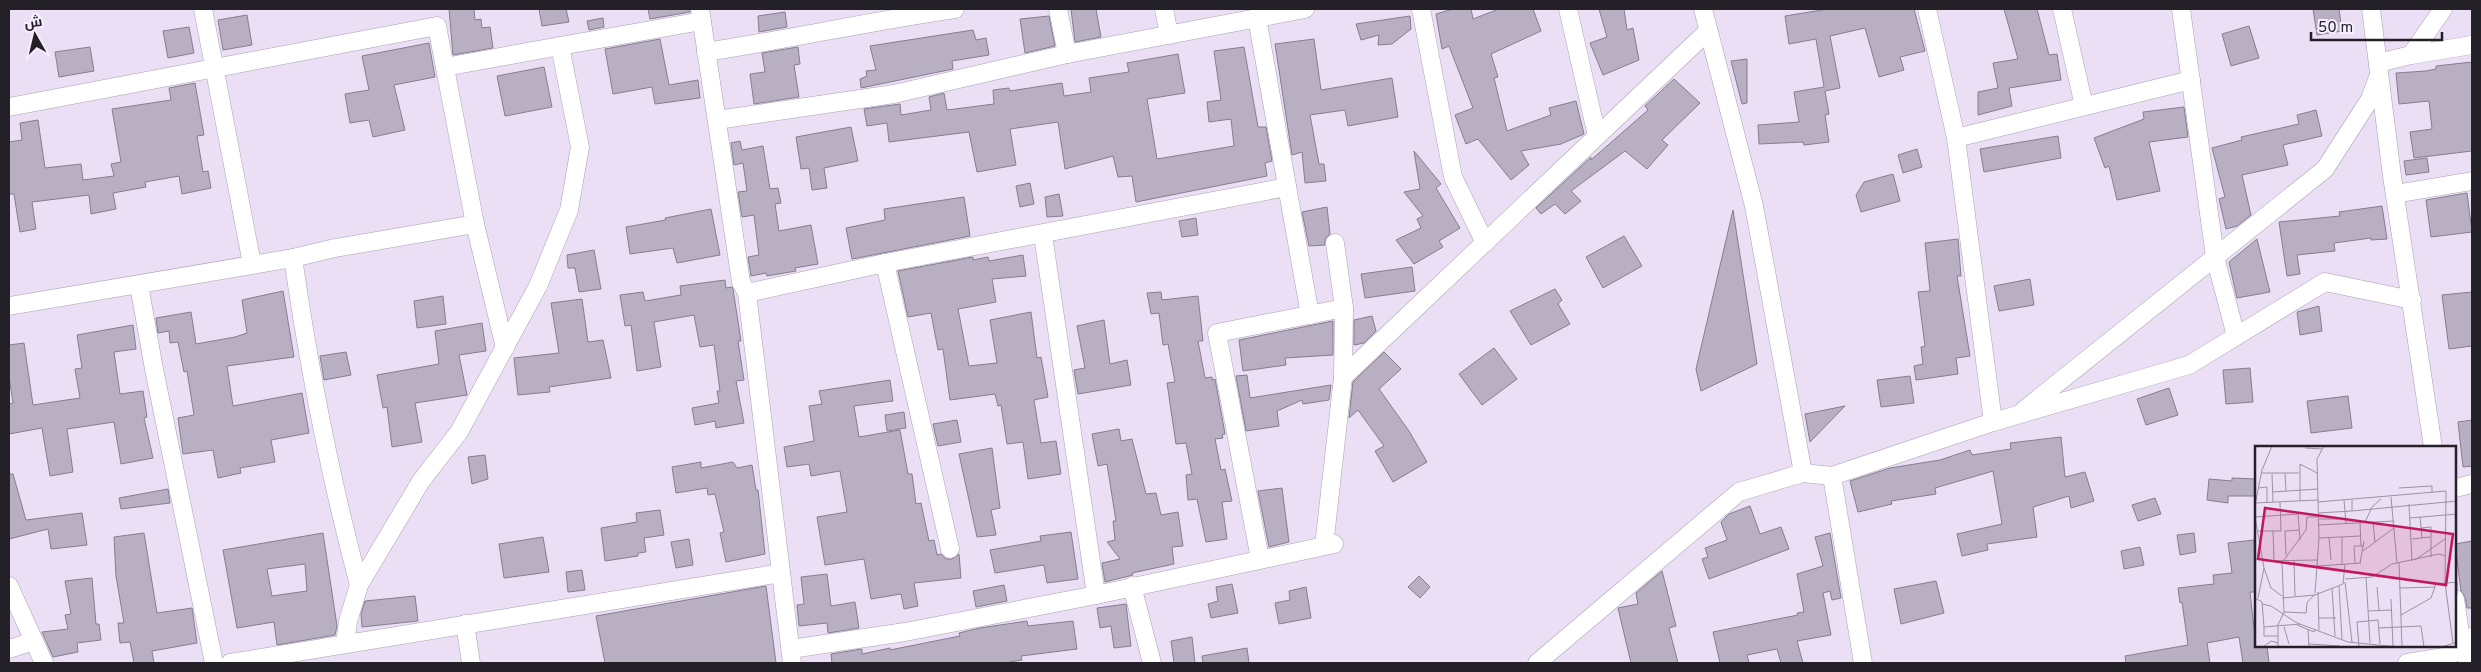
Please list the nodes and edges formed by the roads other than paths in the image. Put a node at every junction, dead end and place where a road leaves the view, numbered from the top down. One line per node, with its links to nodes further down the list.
1 (203, 9): 23 (street)
2 (955, 9): 20 (street)
3 (1058, 9): 21 (street)
4 (1164, 9): 17 (street)
5 (1304, 9): 15 (street)
6 (1421, 9): 38 (street)
7 (1568, 9): 30 (street)
8 (1703, 9): 16 (street)
9 (1926, 9): 31 (street)
10 (2062, 9): 27 (street)
11 (2181, 9): 26 (street)
12 (2371, 9): 25 (street)
13 (2443, 9): 22 (street)
14 (701, 15): 19 (street); 20 (street)
15 (1257, 18): 17 (street); 33 (street)
16 (1708, 31): 30 (street); 55 (street)
17 (1169, 34): 21 (street)
18 (2472, 45): 22 (street)
19 (560, 46): 24 (street); 50 (street)
20 (706, 52): 29 (street)
21 (1067, 54): 29 (street)
22 (2410, 55): 25 (street)
23 (214, 67): 24 (street); 28 (street); 42 (street)
24 (445, 67): 35 (street)
25 (2379, 69): 34 (street); 39 (street)
26 (2190, 80): 27 (street); 39 (street)
27 (2084, 106): 31 (street)
28 (9, 107)
29 (717, 120): 44 (street)
30 (1597, 136): 38 (street)
31 (1956, 138): 53 (street)
32 (2472, 181): 34 (street)
33 (1287, 187): 36 (street); 48 (street)
34 (2395, 194): 45 (street)
35 (475, 224): 40 (street); 50 (street)
36 (1043, 235): 41 (street); 65 (street)
37 (1335, 243): 47 (street)
38 (1485, 243): 51 (street)
39 (2215, 257): 49 (street); 52 (street)
40 (293, 258): 42 (street); 62 (street)
41 (885, 263): 44 (street); 59 (street)
42 (252, 264): 43 (street)
43 (139, 285): 46 (street); 75 (street)
44 (747, 292): 61 (street)
45 (2412, 300): 49 (street); 54 (street)
46 (9, 306)
47 (1344, 308): 48 (street); 51 (street)
48 (1310, 315): 60 (street)
49 (2236, 336): 52 (street)
50 (505, 348): 62 (street)
51 (1343, 377): 60 (street)
52 (2017, 415): 53 (street)
53 (1993, 422): 56 (street)
54 (2432, 446)
55 (1803, 473): 56 (street); 79 (street)
56 (1832, 476): 80 (street)
57 (2472, 484): 58 (street)
58 (2456, 488)
59 (950, 549)
60 (1260, 559): 64 (street)
61 (781, 573): 67 (street); 72 (street)
62 (359, 584): 70 (street)
63 (9, 586): 69 (street)
64 (1132, 586): 65 (street); 78 (street)
65 (1096, 595): 72 (street)
66 (2456, 603): 68 (street)
67 (465, 624): 70 (street); 77 (street)
68 (2466, 639): 81 (street); 82 (street)
69 (34, 641): 71 (street); 74 (street)
70 (345, 644): 73 (street)
71 (9, 649)
72 (791, 656)
73 (311, 657): 76 (street)
74 (44, 663)
75 (214, 663)
76 (230, 663)
77 (471, 663)
78 (1152, 663)
79 (1537, 663)
80 (1863, 663)
81 (2407, 663)
82 (2468, 663)

